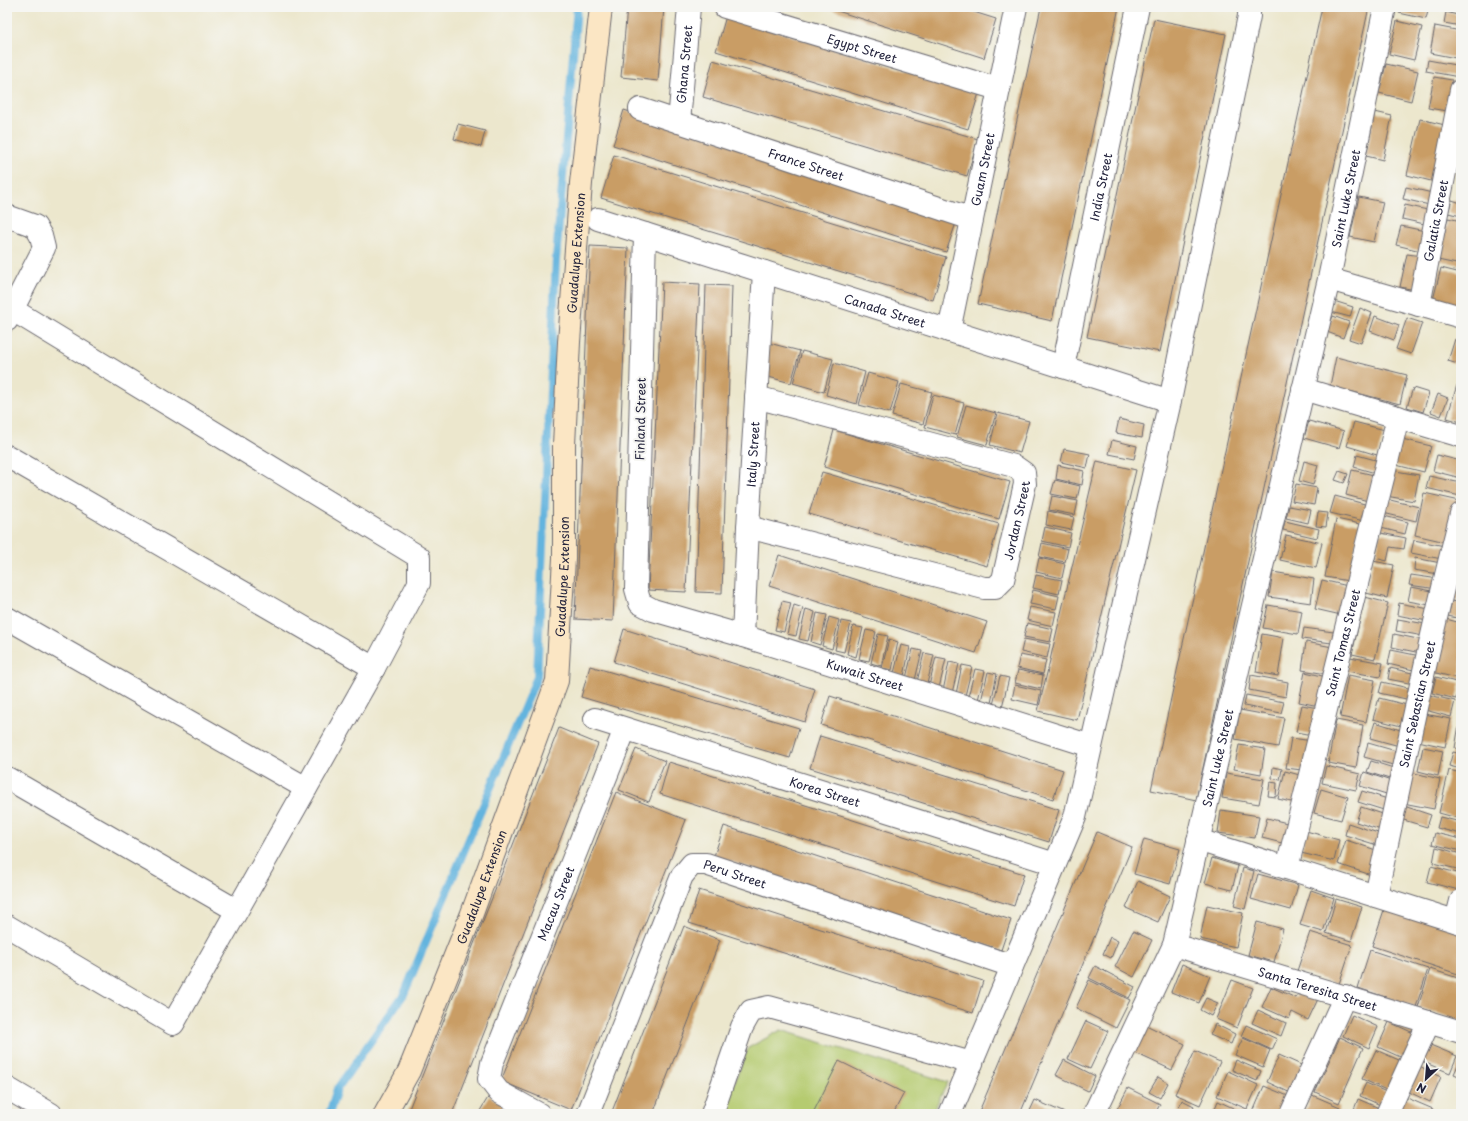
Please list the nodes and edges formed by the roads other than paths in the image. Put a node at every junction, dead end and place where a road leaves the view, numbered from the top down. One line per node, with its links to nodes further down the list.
1 (601, 7): 56 (street, Guadalupe Extension)
2 (689, 7): 11 (street, Ghana Street)
3 (725, 7): 8 (street, Egypt Street)
4 (1016, 7): 8 (street, Guam Street)
5 (1138, 7): 22 (street, India Street)
6 (1249, 7): 25 (street)
7 (1385, 7): 17 (street, Saint Luke Street)
8 (998, 89): 14 (street, Guam Street)
9 (1461, 90): 18 (street, Galatia Street)
10 (640, 109): 11 (street, France Street)
11 (679, 122): 14 (street, France Street)
12 (7, 216): 19 (street)
13 (598, 219): 15 (street, Canada Street)
14 (972, 219): 21 (street, Guam Street)
15 (645, 234): 16 (street, Canada Street); 31 (street, Finland Street)
16 (764, 272): 21 (street, Canada Street); 24 (street, Italy Street)
17 (1329, 279): 18 (street); 23 (street, Saint Luke Street)
18 (1419, 305): 20 (street)
19 (10, 315): 34 (street)
20 (1461, 317)
21 (949, 331): 22 (street, Canada Street)
22 (1063, 367): 25 (street, Canada Street)
23 (1303, 389): 26 (street); 40 (street, Saint Luke Street)
24 (756, 397): 30 (street, Italy Street); 30 (street, Jordan Street)
25 (1170, 401): 37 (street)
26 (1398, 418): 27 (street); 42 (street, Saint Tomas Street)
27 (1461, 436)
28 (7, 456): 34 (street)
29 (1461, 514): 43 (street, Saint Sebastian Street)
30 (748, 527): 33 (street, Italy Street)
31 (640, 602): 33 (street, Kuwait Street)
32 (7, 618): 39 (street)
33 (743, 636): 37 (street, Kuwait Street)
34 (374, 668): 39 (street)
35 (595, 719): 36 (street, Korea Street)
36 (625, 729): 41 (street, Korea Street); 57 (street, Macau Street)
37 (1091, 746): 41 (street)
38 (7, 778): 44 (street)
39 (306, 788): 44 (street)
40 (1198, 840): 42 (street); 47 (street, Saint Luke Street)
41 (1055, 864): 48 (street)
42 (1287, 868): 43 (street)
43 (1376, 896): 45 (street)
44 (236, 910): 46 (street)
45 (1460, 915)
46 (7, 926)
47 (1174, 945): 49 (street, Santa Teresita Street); 54 (street, Saint Luke Street)
48 (1012, 966): 52 (street); 58 (street, Peru Street)
49 (1345, 996): 50 (street, Santa Teresita Street); 61 (street)
50 (1429, 1022): 51 (street, Santa Teresita Street); 62 (street)
51 (1461, 1032)
52 (972, 1063): 59 (street); 60 (street)
53 (7, 1088): 55 (street)
54 (1096, 1113)
55 (51, 1114)
56 (385, 1114)
57 (539, 1114)
58 (588, 1114)
59 (712, 1114)
60 (950, 1114)
61 (1291, 1114)
62 (1387, 1114)

